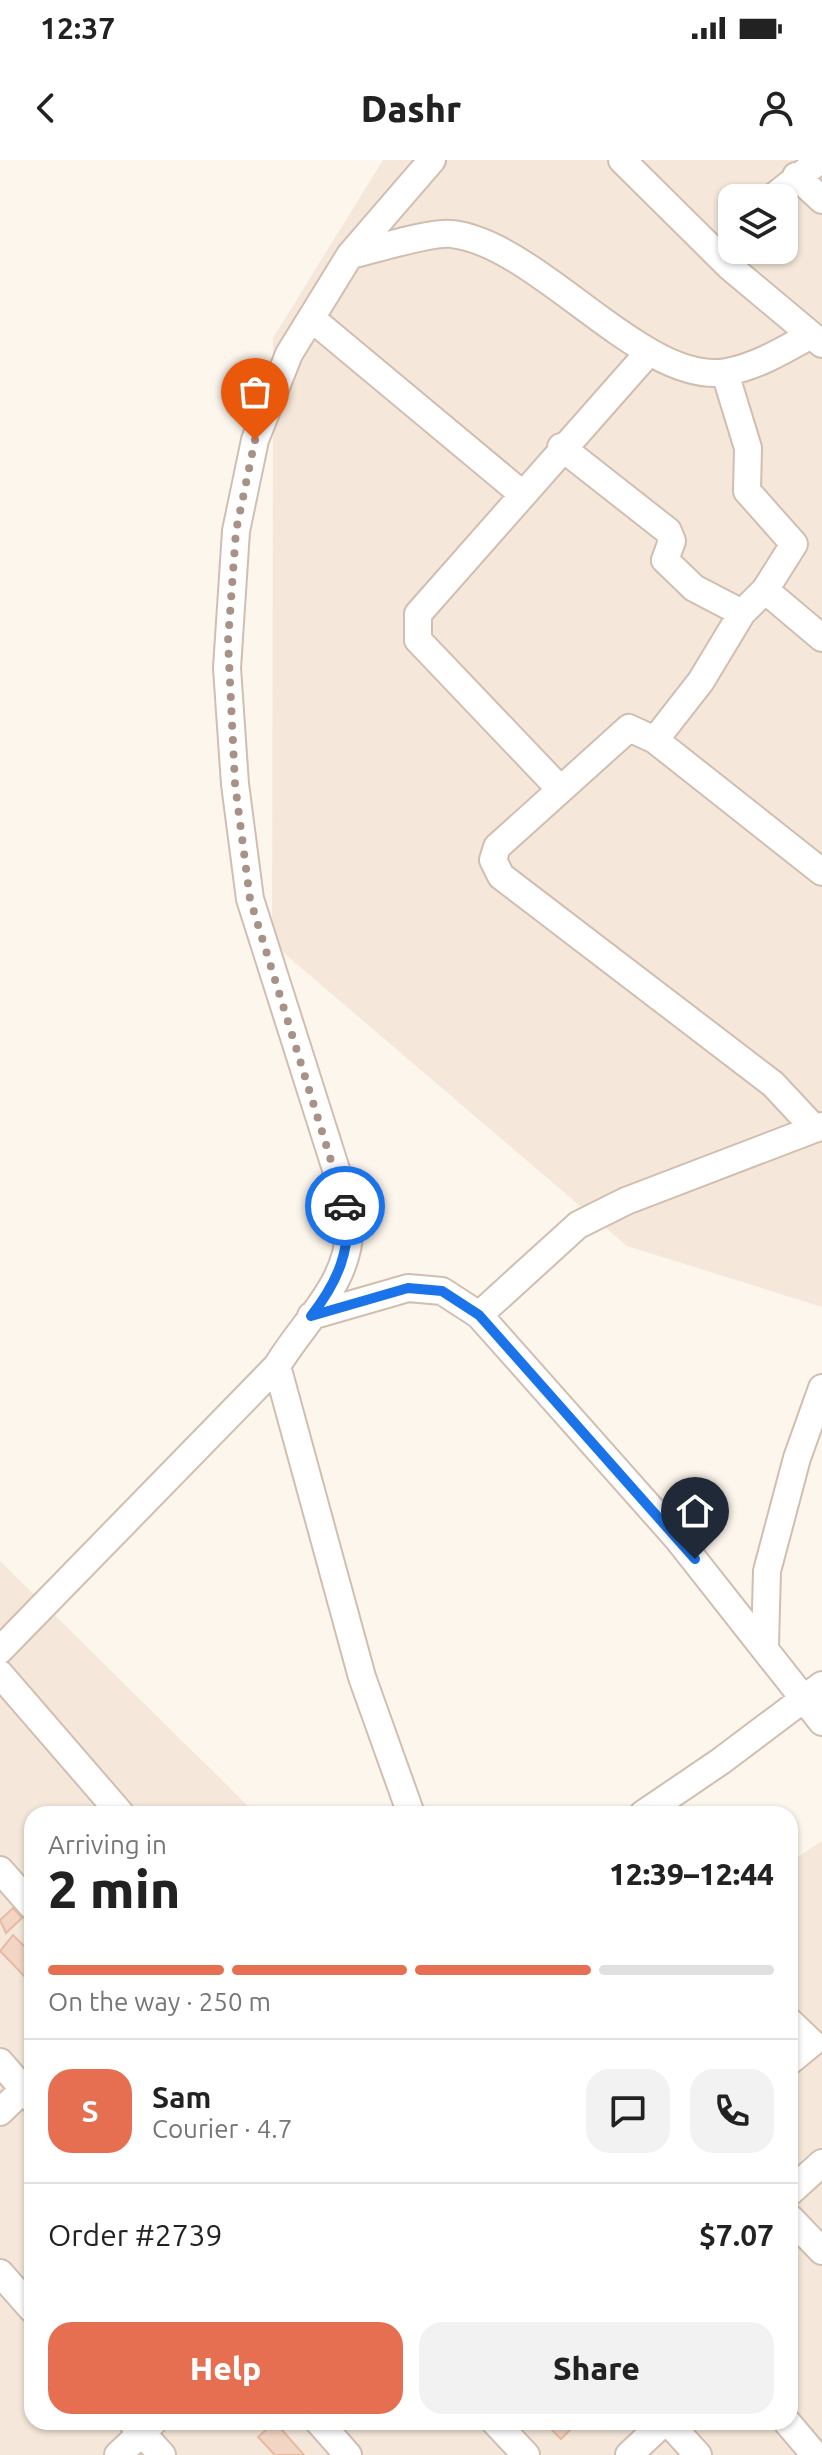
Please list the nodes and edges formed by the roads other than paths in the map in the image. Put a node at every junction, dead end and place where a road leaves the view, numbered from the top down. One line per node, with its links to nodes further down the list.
1 (432, 160): 8 (street)
2 (622, 160): 7 (street)
3 (820, 160): 4 (street)
4 (796, 176): 5 (street); 6 (street)
5 (787, 184)
6 (822, 200)
7 (718, 244)
8 (350, 255): 10 (street); 12 (street)
9 (740, 264): 11 (street)
10 (311, 318): 15 (street); 24 (street)
11 (816, 340): 13 (street)
12 (649, 352): 13 (street); 14 (street)
13 (725, 373): 16 (street)
14 (561, 447): 15 (street); 17 (street)
15 (521, 493): 20 (street)
16 (765, 590): 17 (street); 18 (street)
17 (742, 613): 19 (street)
18 (822, 638)
19 (655, 740): 20 (street); 21 (street)
20 (560, 789): 22 (street)
21 (822, 872)
22 (818, 1128): 23 (street)
23 (479, 1315): 24 (street); 27 (street)
24 (311, 1316): 25 (street)
25 (277, 1366): 28 (street); 33 (street)
26 (822, 1388): 27 (street)
27 (765, 1645): 30 (street)
28 (0, 1650)
29 (0, 1674): 32 (street)
30 (812, 1693): 31 (street); 34 (street)
31 (822, 1722)
32 (114, 1806)
33 (408, 1806)
34 (654, 1806)
35 (0, 1870): 36 (street)
36 (24, 1897)
37 (798, 2027): 38 (street)
38 (817, 2039): 39 (street)
39 (798, 2054)
40 (0, 2062): 41 (street)
41 (24, 2084)
42 (24, 2093): 43 (street)
43 (0, 2112)
44 (822, 2163): 45 (street)
45 (798, 2185)
46 (798, 2226): 47 (street)
47 (822, 2251)
48 (0, 2273): 49 (street)
49 (24, 2300)
50 (138, 2430): 57 (street)
51 (145, 2430): 58 (street)
52 (326, 2430): 59 (street)
53 (503, 2430): 60 (street)
54 (657, 2430): 61 (street)
55 (674, 2430): 62 (street)
56 (794, 2430): 63 (street)
57 (118, 2455)
58 (162, 2455)
59 (348, 2455)
60 (526, 2455)
61 (629, 2455)
62 (698, 2455)
63 (815, 2455)

